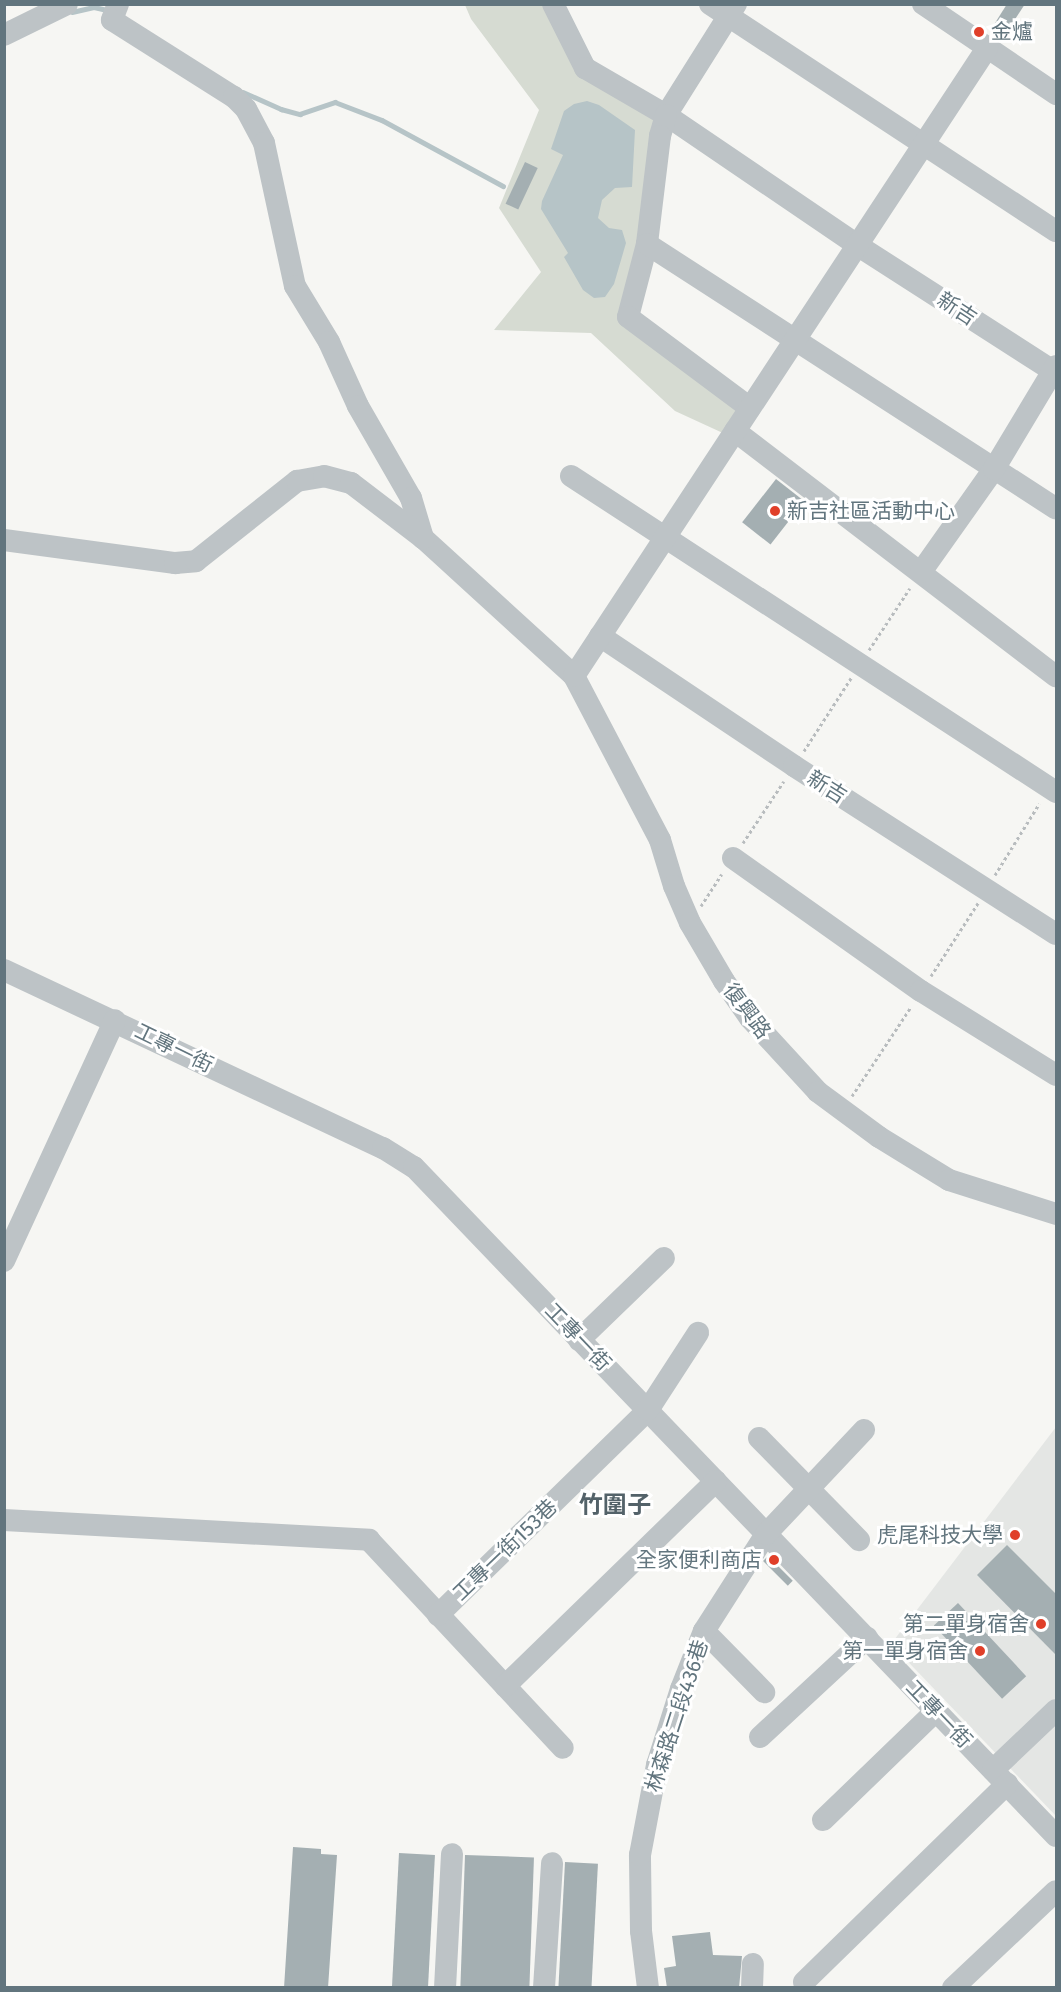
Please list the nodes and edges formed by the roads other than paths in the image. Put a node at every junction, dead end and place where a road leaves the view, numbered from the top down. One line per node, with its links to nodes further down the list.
1 (67, 4): 6 (street)
2 (118, 4): 21 (street)
3 (554, 4): 9 (street, 新吉)
4 (922, 4): 7 (street)
5 (725, 8): 9 (street); 10 (street)
6 (4, 35)
7 (987, 48): 8 (street); 10 (street)
8 (1056, 94)
9 (666, 115): 12 (street); 13 (street, 新吉)
10 (924, 144): 11 (street); 13 (street)
11 (1056, 231)
12 (647, 244): 14 (street); 16 (street)
13 (857, 244): 14 (street); 15 (street, 新吉)
14 (795, 340): 16 (street); 18 (street)
15 (1055, 370): 18 (street)
16 (750, 408): 17 (street)
17 (735, 431): 22 (street); 24 (street)
18 (994, 469): 20 (street); 24 (street)
19 (571, 476): 22 (street)
20 (1056, 509)
21 (423, 538): 23 (street, 復興路); 26 (street, 復興路)
22 (665, 538): 25 (street); 28 (street)
23 (4, 540)
24 (921, 572): 27 (street)
25 (600, 636): 26 (street); 30 (street, 新吉)
26 (574, 676): 34 (street, 復興路)
27 (1056, 676)
28 (1053, 789)
29 (733, 858): 33 (street)
30 (1056, 934)
31 (4, 970): 32 (street, 工專一街)
32 (115, 1020): 36 (street); 38 (street, 工專一街)
33 (1056, 1075)
34 (1056, 1214)
35 (664, 1258): 38 (street)
36 (4, 1261)
37 (698, 1333): 39 (street, 工專一街153巷)
38 (579, 1340): 39 (street, 工專一街)
39 (648, 1410): 42 (street, 工專一街); 47 (street, 工專一街153巷)
40 (864, 1430): 43 (street, 林森路二段436巷)
41 (759, 1438): 43 (street)
42 (716, 1481): 45 (street, 工專一街); 50 (street)
43 (808, 1489): 45 (street, 林森路二段436巷); 46 (street)
44 (4, 1520): 47 (street)
45 (766, 1534): 48 (street, 林森路二段436巷); 49 (street, 工專一街)
46 (859, 1540)
47 (438, 1615): 50 (street)
48 (704, 1631): 51 (street); 66 (street, 林森路二段436巷)
49 (867, 1638): 53 (street, 工專一街); 54 (street)
50 (505, 1686): 55 (street)
51 (764, 1692)
52 (1056, 1710): 56 (street)
53 (936, 1711): 56 (street, 工專一街); 57 (street)
54 (760, 1737)
55 (563, 1748)
56 (1006, 1783): 58 (street, 工專一街); 63 (street)
57 (823, 1820)
58 (1056, 1836)
59 (452, 1854): 64 (street)
60 (552, 1863): 65 (street)
61 (1056, 1891): 68 (street)
62 (753, 1964): 67 (street)
63 (810, 1985)
64 (445, 1988)
65 (544, 1988)
66 (648, 1988)
67 (752, 1988)
68 (953, 1988)

